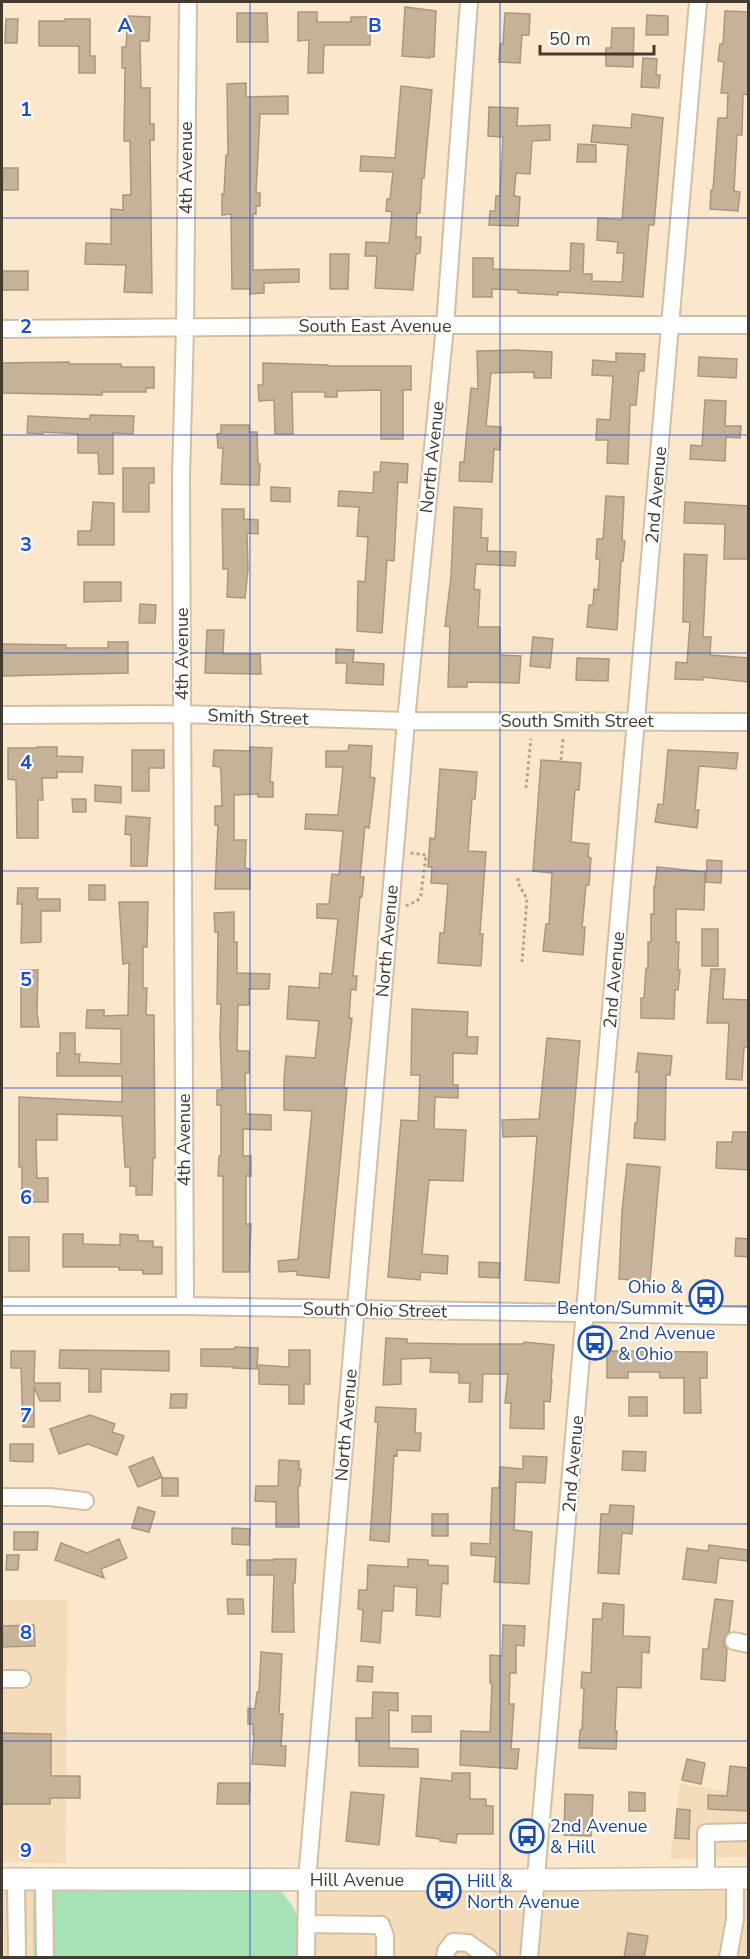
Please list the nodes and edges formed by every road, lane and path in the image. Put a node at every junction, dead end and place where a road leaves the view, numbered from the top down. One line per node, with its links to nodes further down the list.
1 (188, 2): 7 (street, 4th Avenue)
2 (469, 2): 6 (street, North Avenue)
3 (698, 2): 4 (street, 2nd Avenue)
4 (671, 325): 5 (street, South East Avenue); 6 (street, South East Avenue); 11 (street, 2nd Avenue)
5 (748, 325)
6 (445, 326): 7 (street, South East Avenue); 12 (street, North Avenue)
7 (185, 327): 8 (street, South East Avenue); 9 (street, 4th Avenue)
8 (2, 329)
9 (182, 714): 10 (street, Smith Street); 12 (street, Smith Street); 23 (street, 4th Avenue)
10 (2, 715)
11 (637, 720): 12 (street, South Smith Street); 13 (street, South Smith Street); 25 (street, 2nd Avenue)
12 (406, 721): 24 (street, North Avenue)
13 (748, 722)
14 (531, 739): 17 (path)
15 (563, 739): 16 (path)
16 (561, 760)
17 (526, 788)
18 (410, 853): 20 (path)
19 (518, 878): 21 (path)
20 (406, 906)
21 (522, 962)
22 (2, 1306): 23 (street, South Ohio Street)
23 (185, 1306): 24 (street, South Ohio Street)
24 (356, 1310): 25 (street, South Ohio Street); 36 (street, North Avenue)
25 (586, 1313): 26 (street, South Ohio Street); 37 (street, 2nd Avenue)
26 (748, 1317)
27 (2, 1497): 28 (street)
28 (85, 1501)
29 (2, 1679): 30 (street)
30 (22, 1679)
31 (748, 1832): 32 (street)
32 (705, 1878): 33 (main road, Hill Avenue); 37 (main road, Hill Avenue)
33 (742, 1878): 46 (street)
34 (9, 1879): 35 (main road, Hill Avenue); 39 (street)
35 (45, 1879): 36 (main road, Hill Avenue); 40 (street)
36 (307, 1880): 37 (main road, Hill Avenue); 38 (street, North Avenue)
37 (536, 1880): 45 (street, 2nd Avenue)
38 (306, 1924): 41 (street, North Avenue); 42 (street)
39 (17, 1958)
40 (45, 1958)
41 (306, 1958)
42 (385, 1958)
43 (446, 1958): 44 (street)
44 (489, 1958)
45 (529, 1958)
46 (728, 1958)

